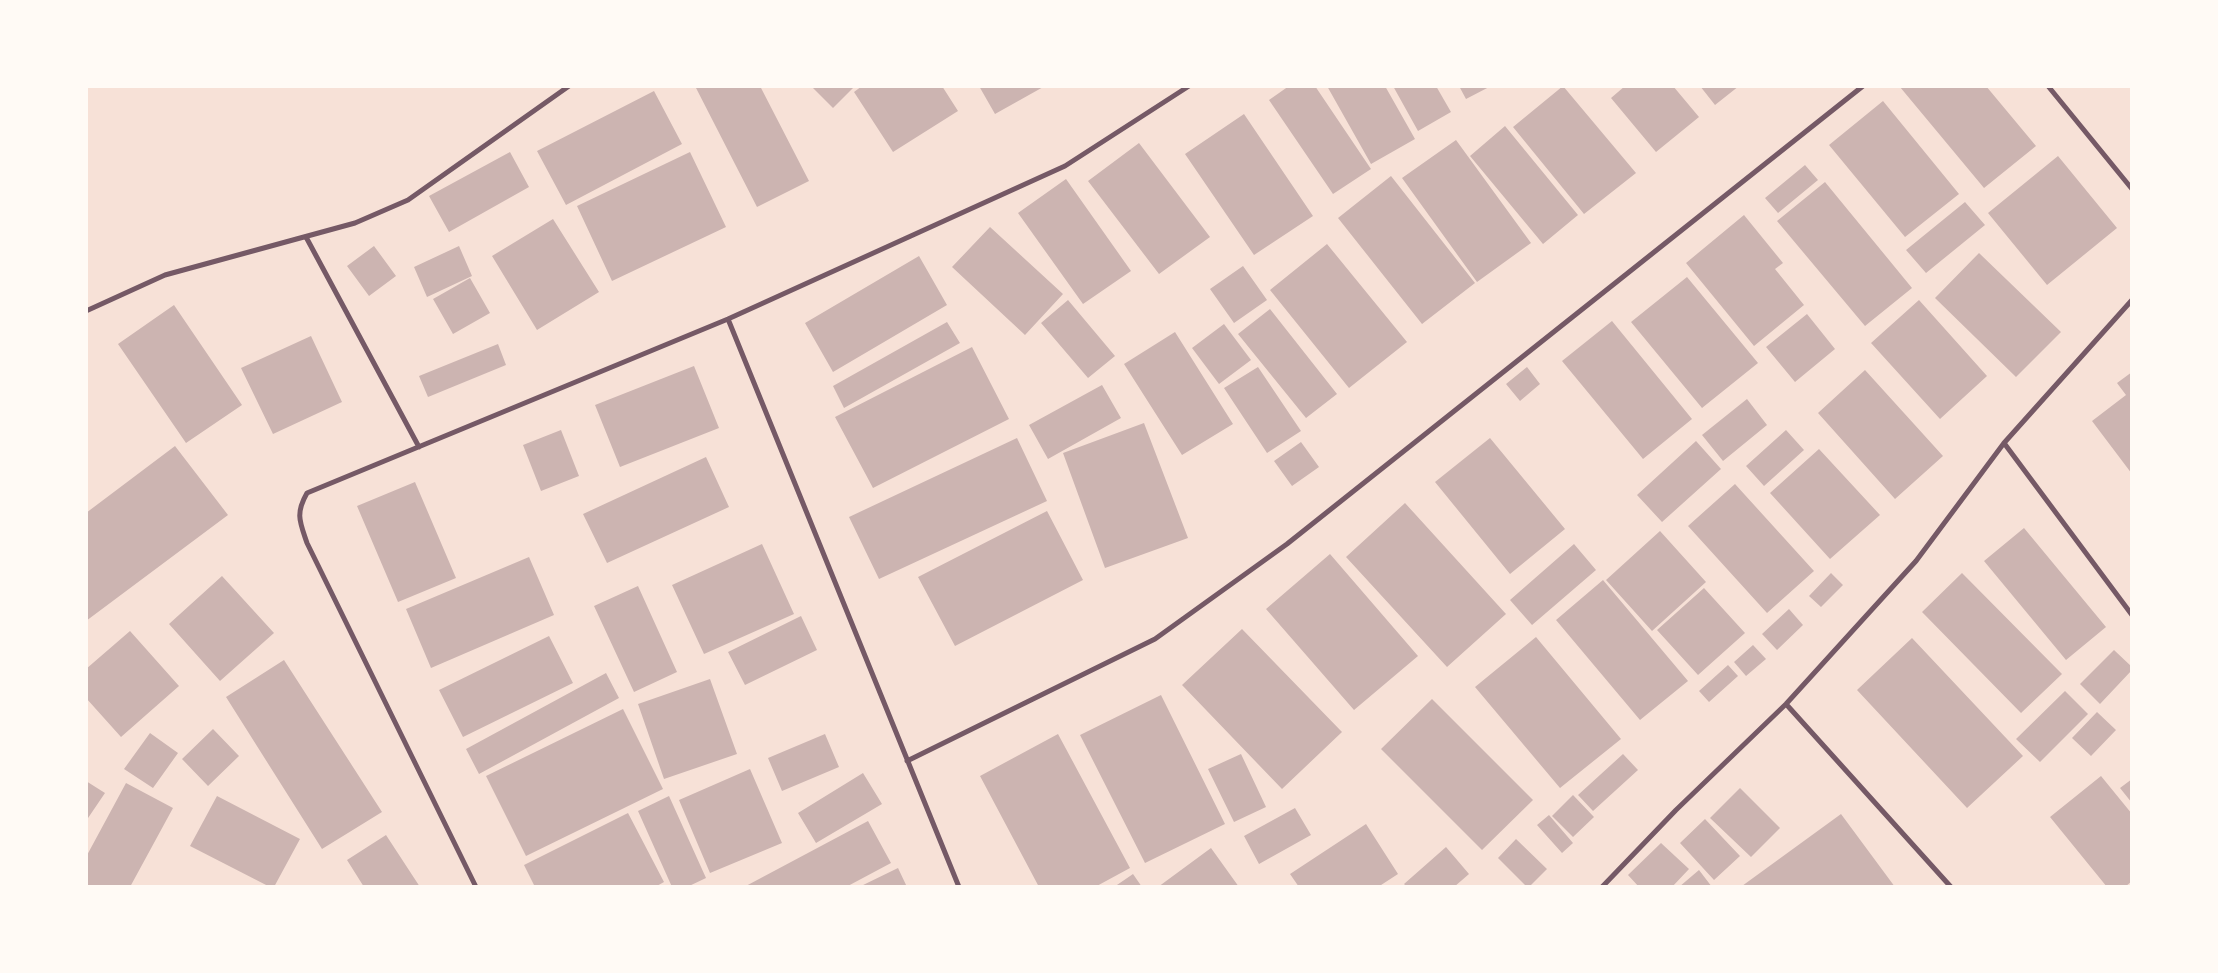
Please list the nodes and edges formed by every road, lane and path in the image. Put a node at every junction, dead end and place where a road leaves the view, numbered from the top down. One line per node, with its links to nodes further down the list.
1 (568, 86): 6 (street)
2 (1189, 86): 9 (street)
3 (1863, 86): 14 (street)
4 (2048, 86): 5 (street)
5 (2132, 189)
6 (306, 237): 8 (street); 11 (street)
7 (2132, 300): 10 (street)
8 (86, 311)
9 (728, 319): 11 (street); 14 (street)
10 (2004, 443): 12 (street); 13 (street)
11 (419, 447): 15 (street)
12 (2132, 615)
13 (1786, 704): 17 (street); 18 (street)
14 (907, 761): 16 (street)
15 (476, 887)
16 (959, 887)
17 (1602, 887)
18 (1951, 887)

